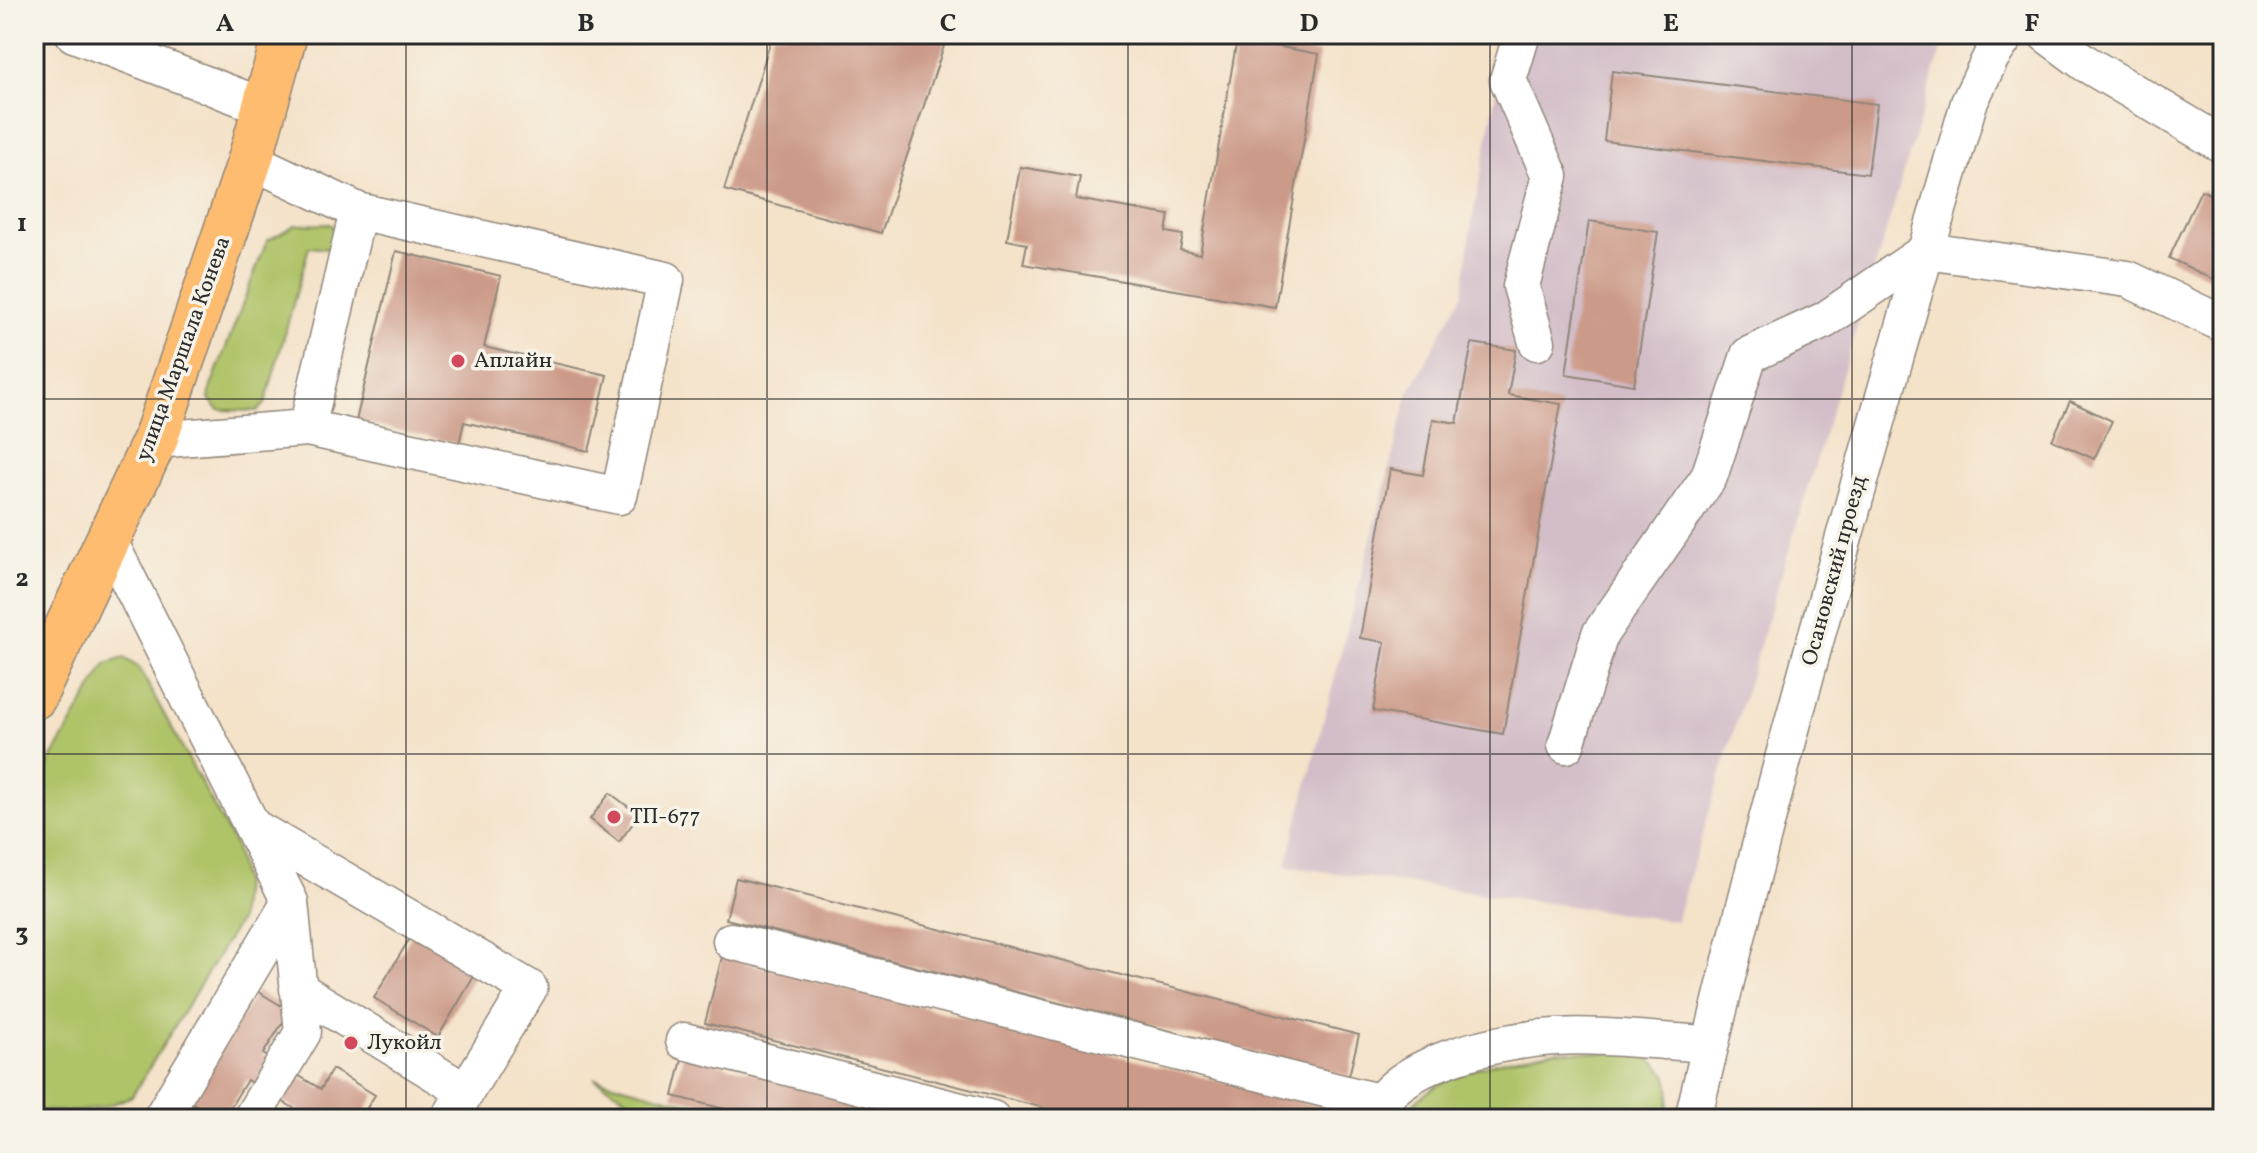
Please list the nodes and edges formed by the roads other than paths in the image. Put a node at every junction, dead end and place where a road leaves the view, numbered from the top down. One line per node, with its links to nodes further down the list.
1 (74, 34): 6 (street)
2 (285, 34): 6 (main road, улица Маршала Конева)
3 (1522, 34): 12 (street)
4 (2007, 34): 10 (street, Осановский проезд)
5 (2046, 34): 7 (street)
6 (265, 107): 8 (main road, улица Маршала Конева)
7 (2223, 145)
8 (250, 160): 9 (street); 14 (main road, улица Маршала Конева)
9 (358, 211): 13 (street); 13 (street)
10 (1926, 251): 11 (street); 17 (street); 23 (street, Осановский проезд)
11 (2223, 324)
12 (1537, 342)
13 (307, 428): 14 (street)
14 (155, 440): 15 (main road, улица Маршала Конева)
15 (108, 539): 16 (main road, улица Маршала Конева); 18 (street)
16 (38, 680)
17 (1566, 745)
18 (253, 827): 19 (street); 24 (street)
19 (290, 902): 21 (street); 26 (street)
20 (731, 941): 25 (street)
21 (298, 989): 24 (street); 27 (street)
22 (684, 1041): 28 (street)
23 (1710, 1044): 25 (street); 29 (street, Осановский проезд)
24 (457, 1106)
25 (1376, 1110)
26 (161, 1119)
27 (251, 1119)
28 (992, 1119)
29 (1693, 1119)

